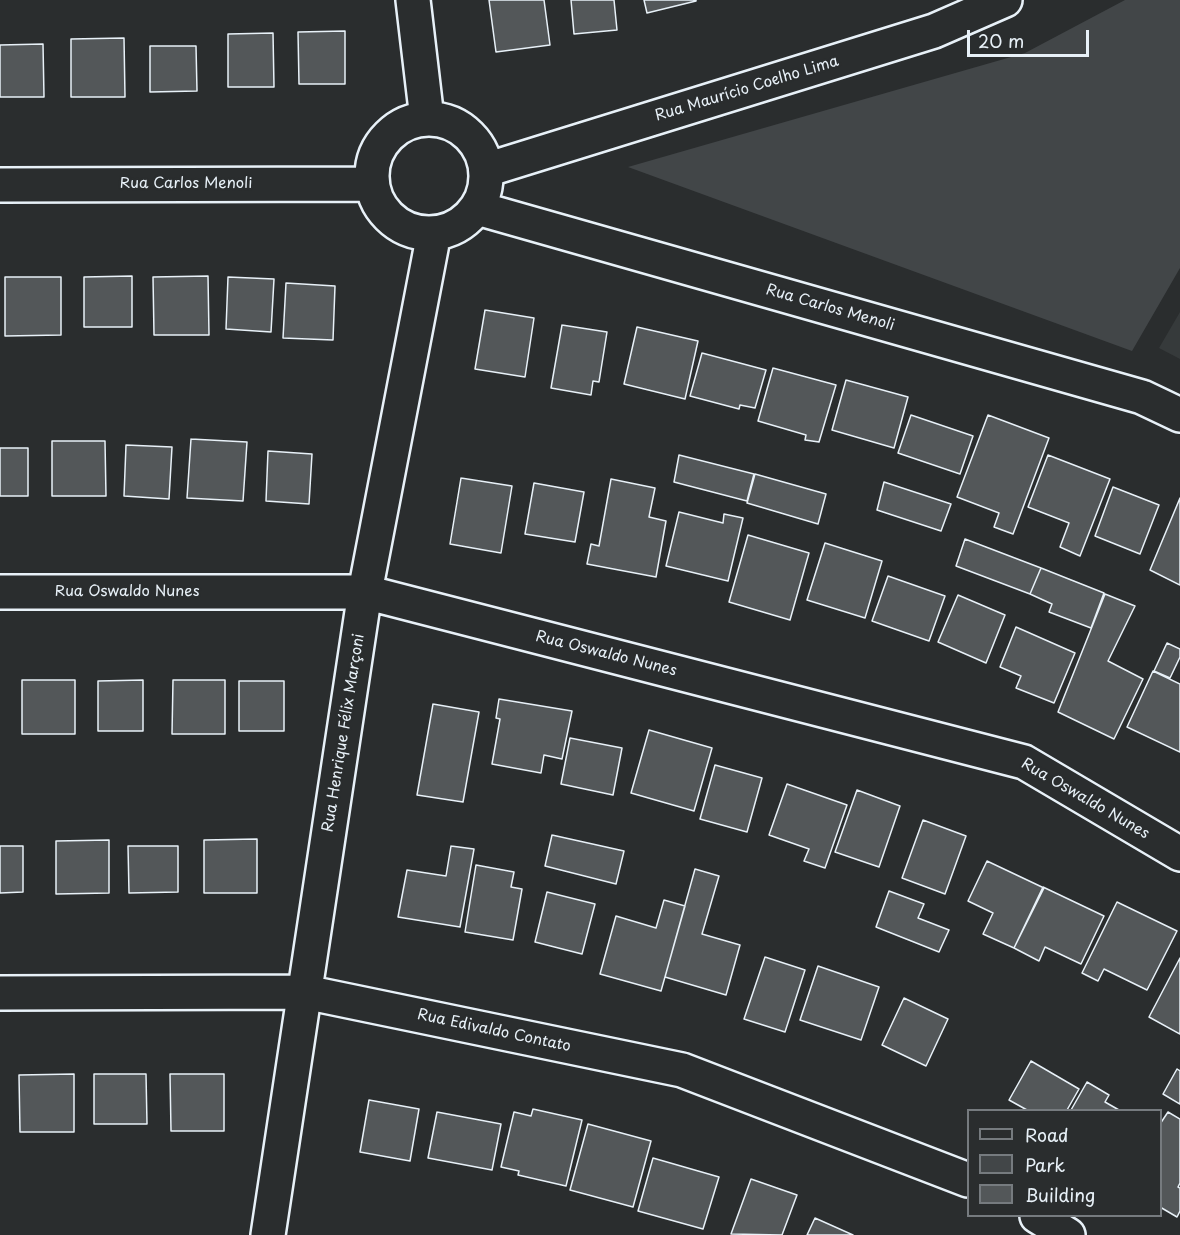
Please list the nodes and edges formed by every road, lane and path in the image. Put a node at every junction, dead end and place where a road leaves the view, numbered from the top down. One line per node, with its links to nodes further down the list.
1 (413, 0): 3 (street)
2 (1005, 0): 4 (street, Rua Maurício Coelho Lima)
3 (427, 119): 4 (street); 6 (street)
4 (486, 170): 7 (street)
5 (0, 184): 6 (street, Rua Carlos Menoli)
6 (372, 184): 8 (street)
7 (477, 208): 8 (street); 9 (street, Rua Carlos Menoli)
8 (434, 233): 11 (street, Rua Henrique Félix Marçoni)
9 (1180, 415)
10 (0, 592): 11 (street, Rua Oswaldo Nunes)
11 (366, 592): 12 (street, Rua Oswaldo Nunes); 13 (street, Rua Henrique Félix Marçoni)
12 (1180, 854)
13 (305, 992): 14 (street, Rua Edivaldo Contato); 15 (street, Rua Edivaldo Contato); 17 (street, Rua Henrique Félix Marçoni)
14 (0, 993)
15 (967, 1179)
16 (1040, 1217): 18 (street)
17 (268, 1235)
18 (1068, 1235)

